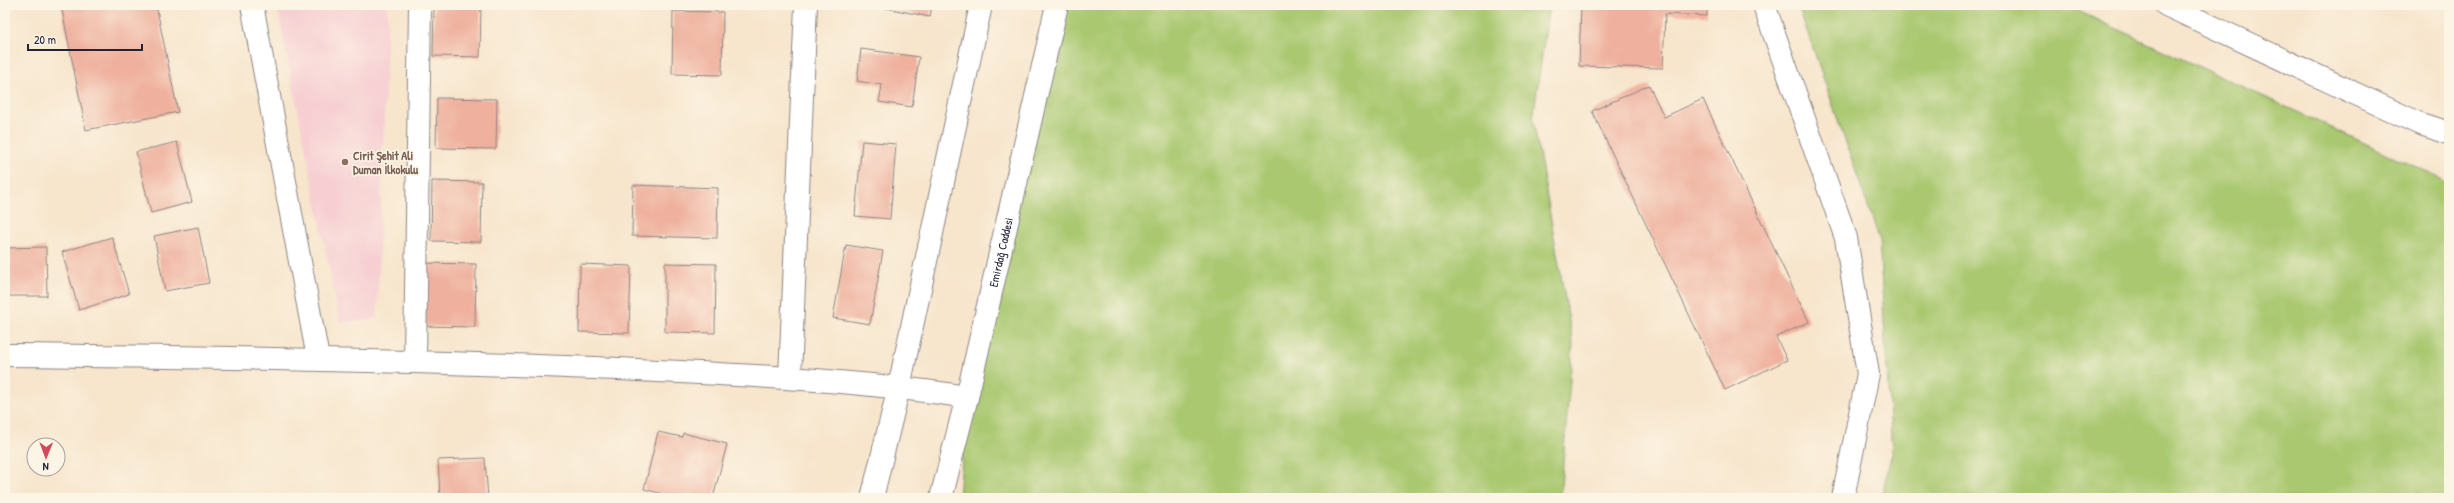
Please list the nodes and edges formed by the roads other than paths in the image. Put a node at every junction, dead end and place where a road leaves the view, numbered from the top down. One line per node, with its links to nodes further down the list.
1 (252, 5): 10 (street)
2 (420, 5): 11 (street)
3 (806, 5): 12 (street)
4 (981, 5): 13 (street)
5 (1057, 5): 14 (street, Emirdağ Caddesi)
6 (1764, 5): 17 (street)
7 (2166, 5): 8 (street)
8 (2449, 132)
9 (5, 355): 10 (street)
10 (318, 358): 11 (street)
11 (415, 360): 12 (street)
12 (790, 377): 13 (street)
13 (899, 387): 14 (street); 15 (street)
14 (967, 397): 16 (street, Emirdağ Caddesi)
15 (872, 498)
16 (941, 498)
17 (1843, 498)

